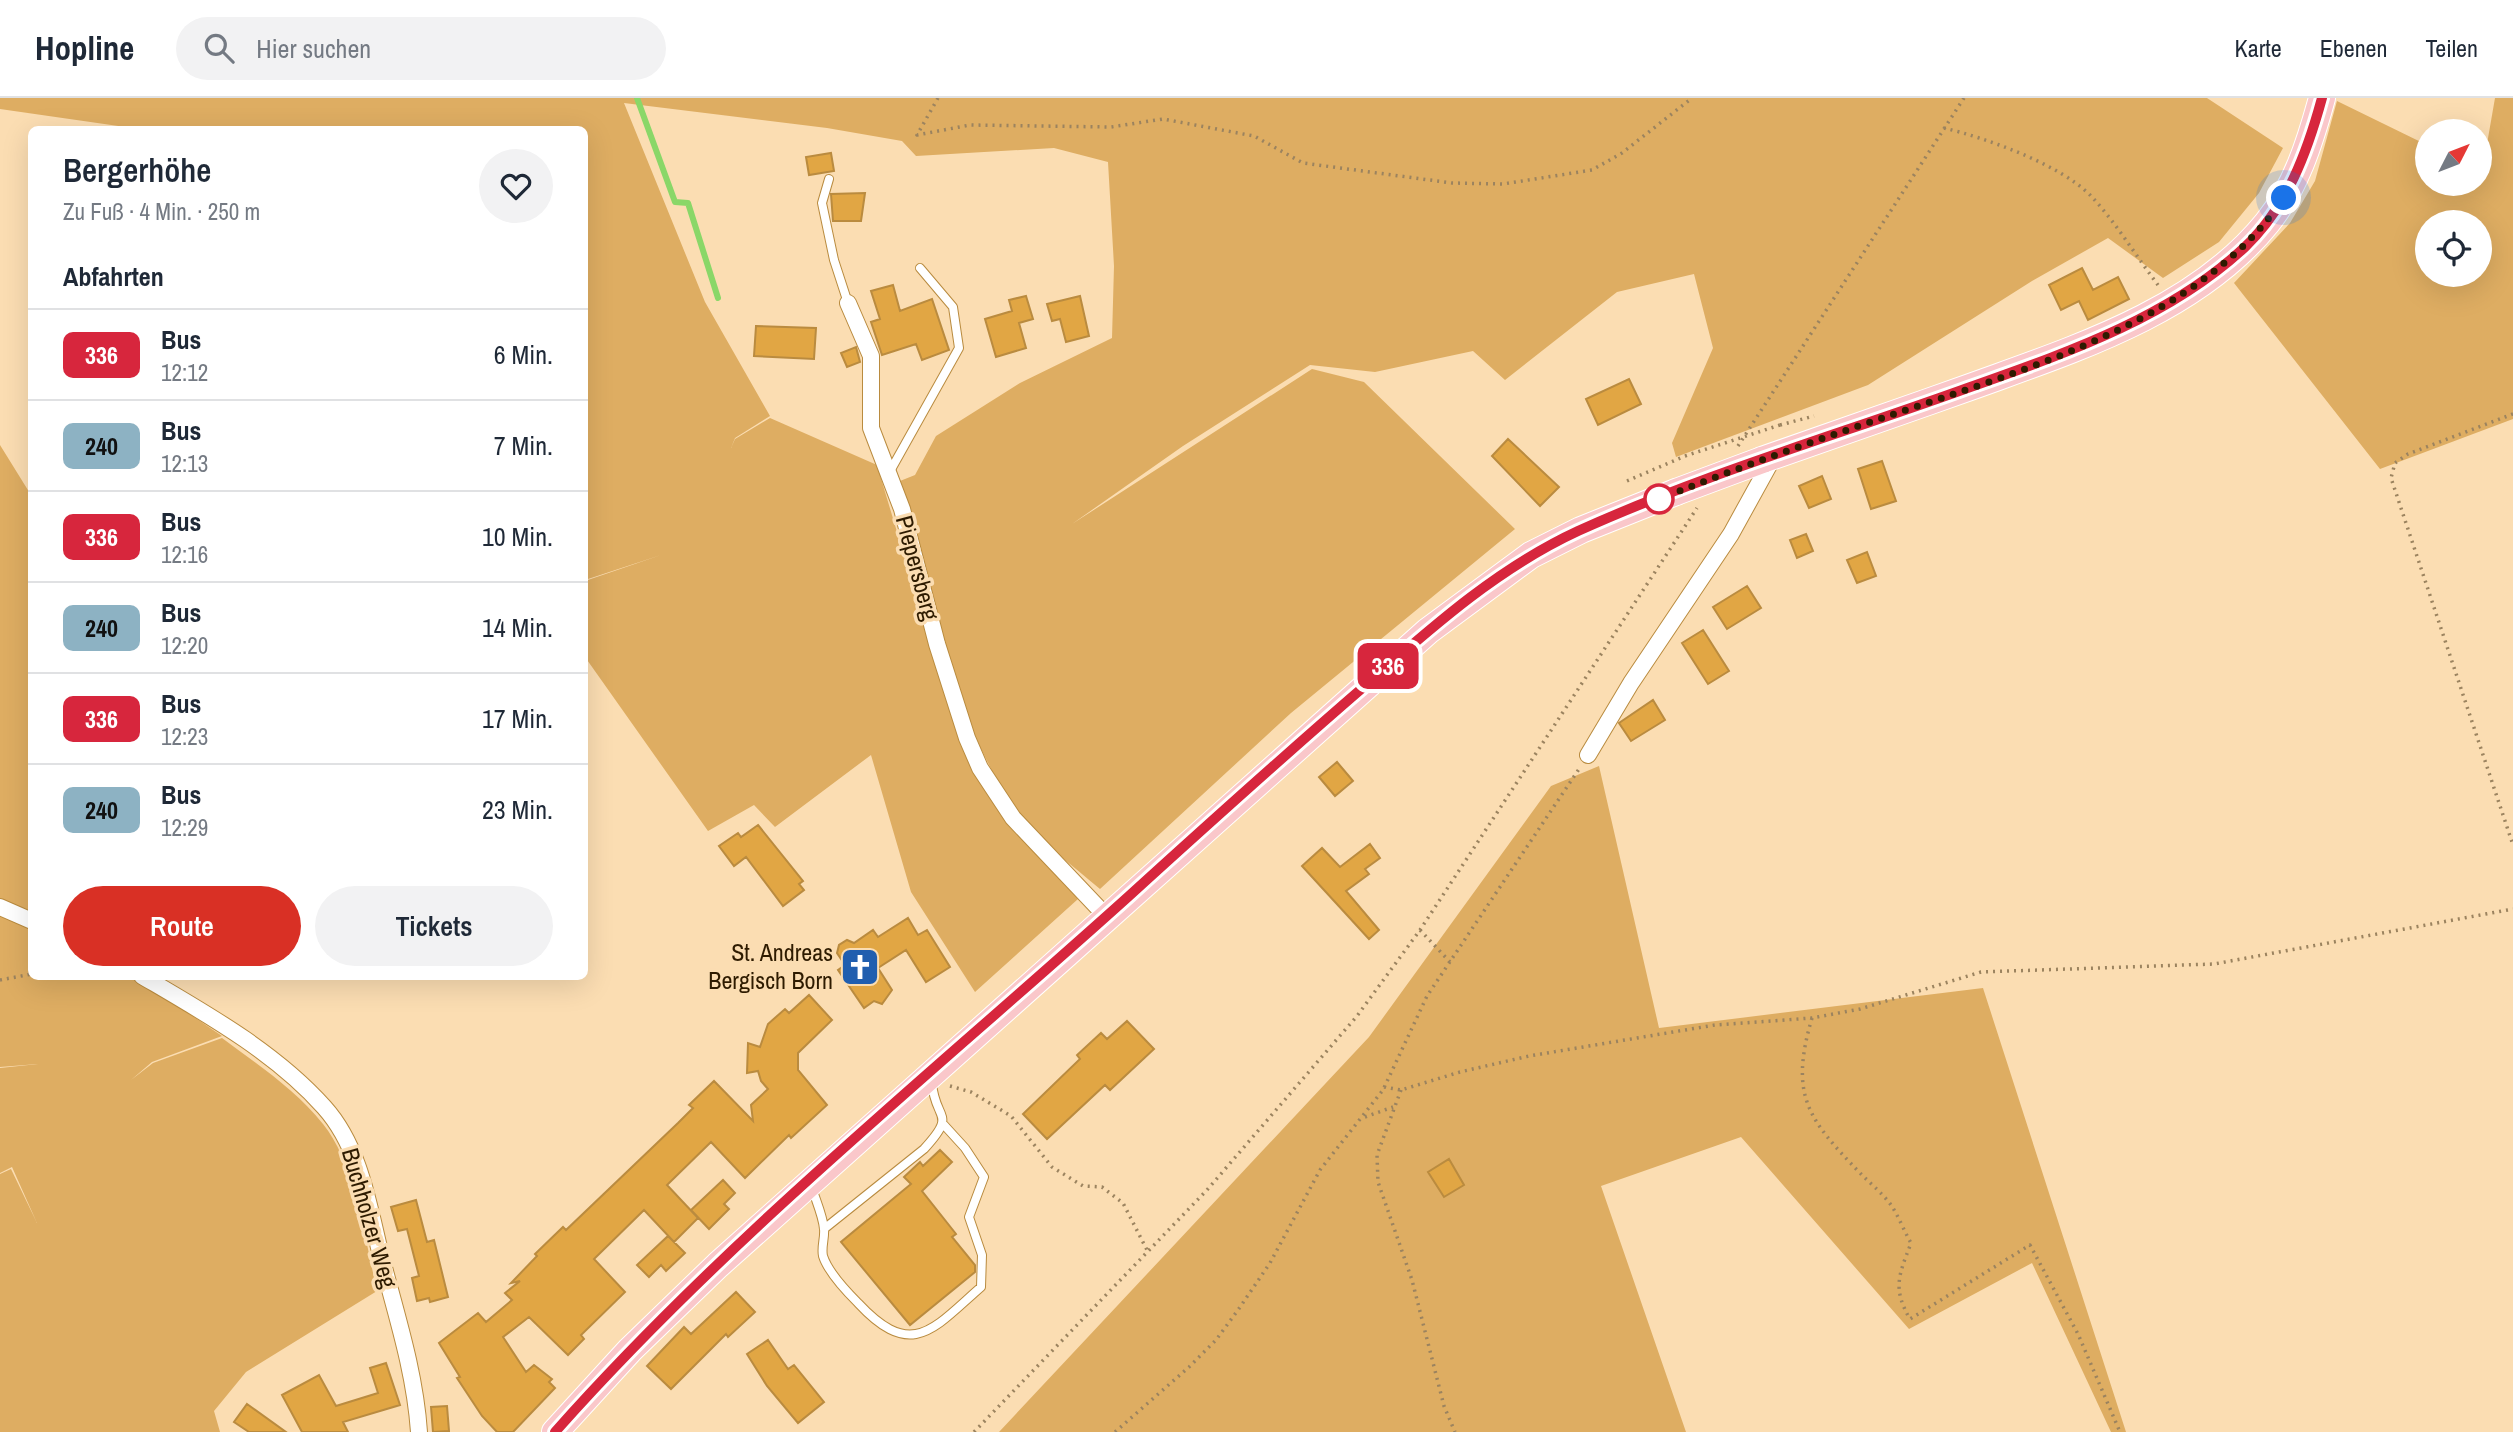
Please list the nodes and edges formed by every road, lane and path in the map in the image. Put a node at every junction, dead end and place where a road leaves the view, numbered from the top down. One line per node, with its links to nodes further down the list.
1 (938, 98): 2 (path)
2 (1692, 98)
3 (1964, 98): 5 (path)
4 (2322, 98): 13 (main road)
5 (1944, 128): 8 (path); 12 (path)
6 (830, 179): 9 (lane, Piepersberg)
7 (920, 268): 14 (lane)
8 (2150, 294)
9 (848, 303): 14 (street, Piepersberg)
10 (1825, 413): 15 (path, bridge)
11 (2513, 414): 18 (path)
12 (1733, 452)
13 (1768, 458): 17 (street); 21 (main road, bridge)
14 (889, 472): 21 (street, Piepersberg)
15 (1627, 481)
16 (1704, 497): 23 (path)
17 (1588, 755): 24 (path)
18 (2513, 845)
19 (0, 907): 22 (street)
20 (2513, 909): 28 (path)
21 (1106, 916): 29 (main road)
22 (28, 919)
23 (1420, 930): 24 (path); 37 (path)
24 (1450, 962): 30 (path)
25 (28, 975): 26 (path)
26 (0, 980)
27 (149, 980): 38 (street, Buchholzer Weg)
28 (1812, 1018): 31 (path); 43 (path)
29 (940, 1079): 34 (lane); 35 (main road); 37 (path)
30 (1384, 1087): 31 (path); 33 (path)
31 (1401, 1090): 32 (path)
32 (1394, 1107): 33 (path); 42 (path)
33 (1363, 1117): 41 (path)
34 (944, 1125): 36 (lane); 36 (lane)
35 (810, 1182): 36 (lane); 39 (main road)
36 (824, 1229)
37 (1148, 1252): 40 (path)
38 (419, 1432)
39 (555, 1432)
40 (974, 1432)
41 (1115, 1432)
42 (1455, 1432)
43 (2120, 1432)

